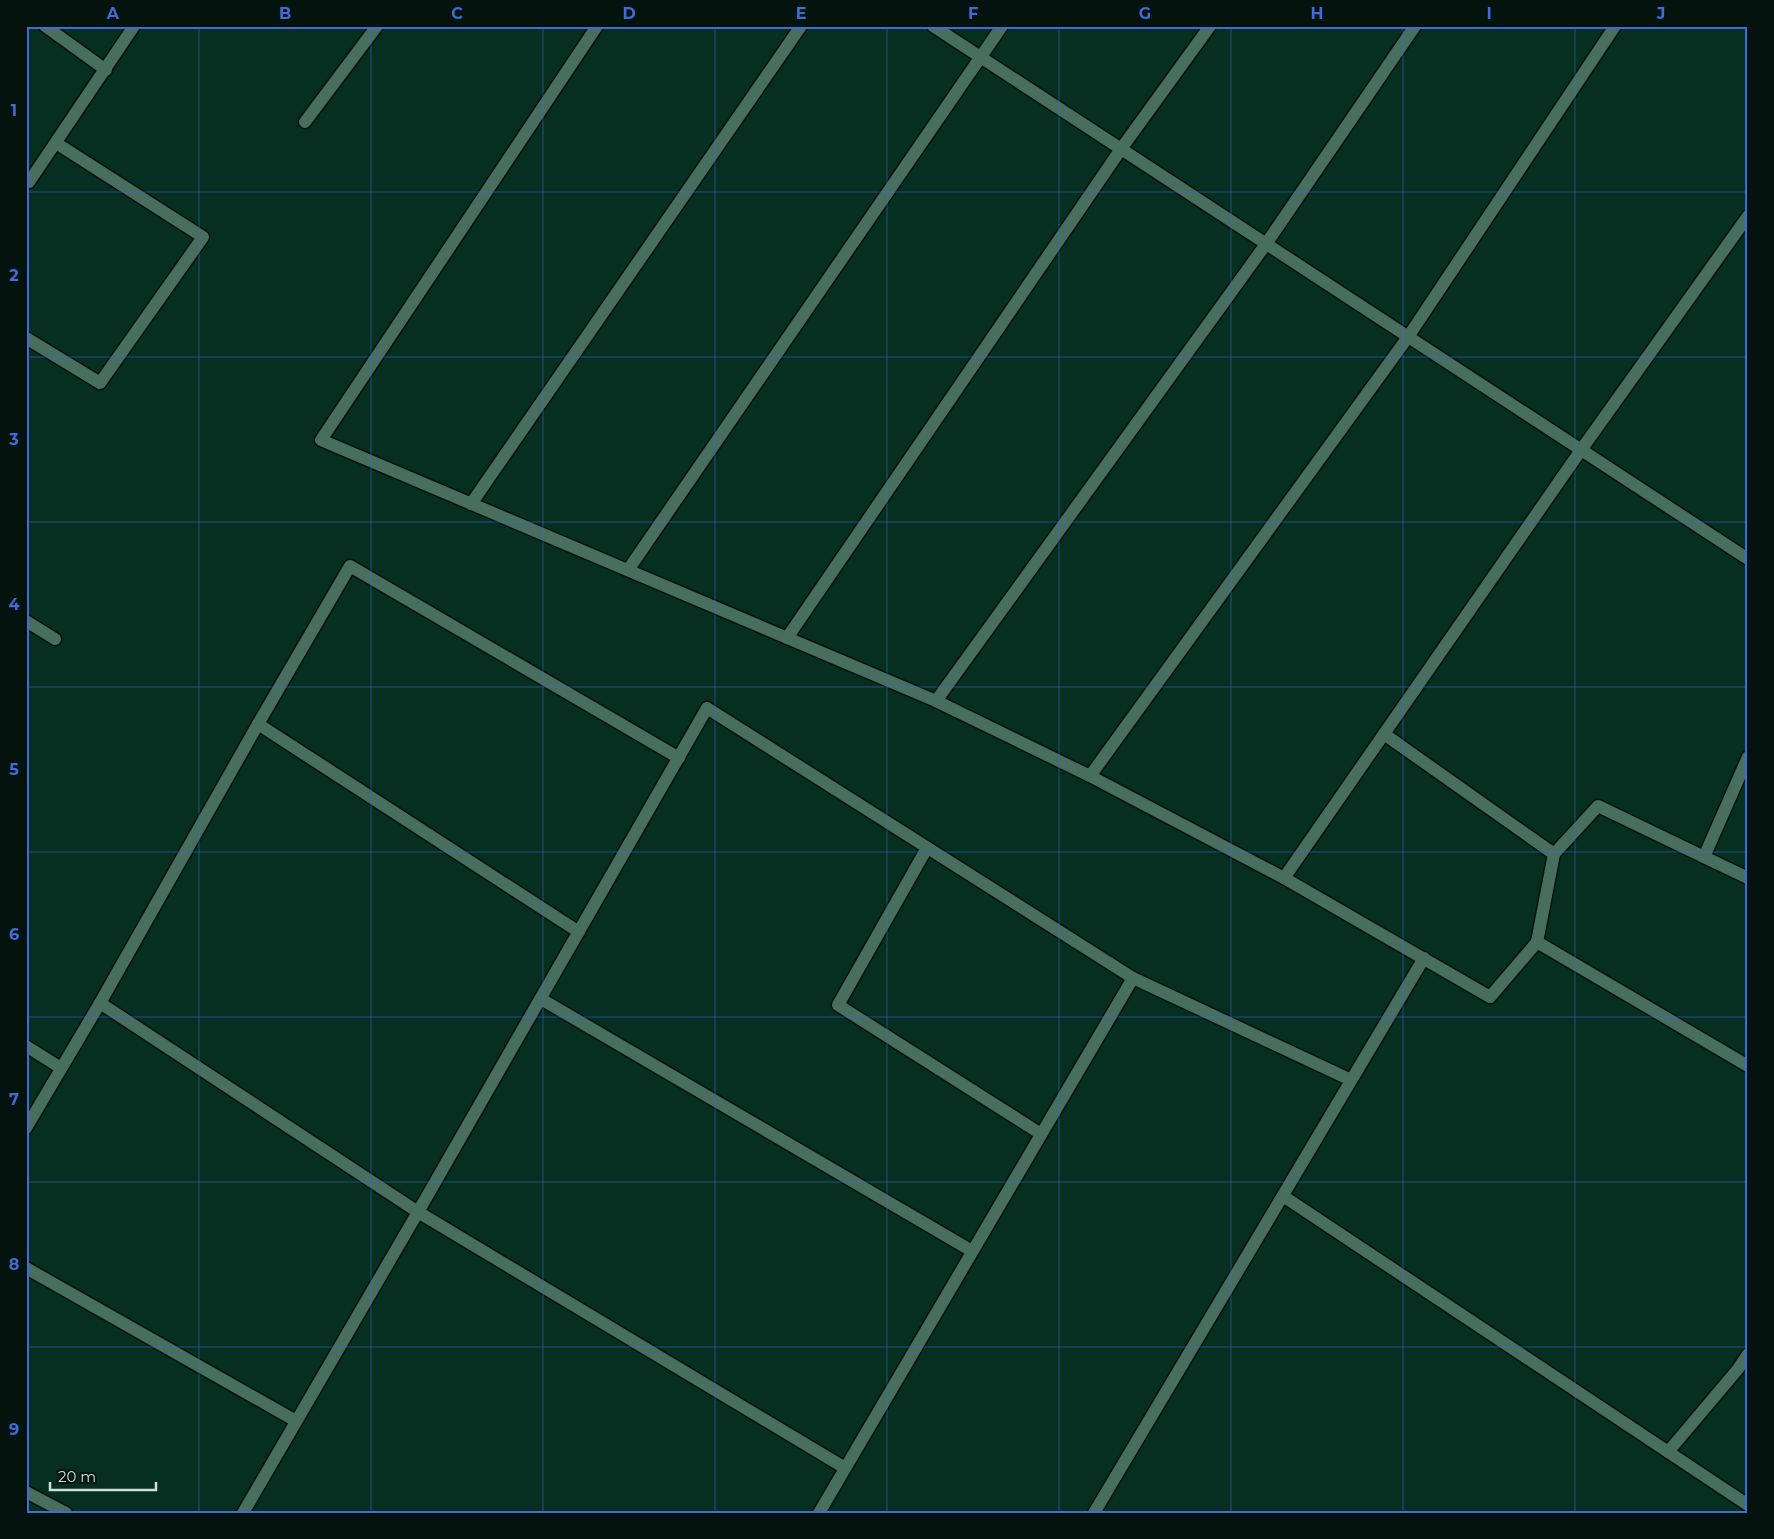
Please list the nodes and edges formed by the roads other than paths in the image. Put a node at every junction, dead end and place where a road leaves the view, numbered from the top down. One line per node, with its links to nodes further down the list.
1 (45, 26): 12 (street)
2 (134, 26): 12 (street)
3 (377, 26): 13 (street)
4 (597, 26): 22 (street)
5 (801, 26): 22 (street)
6 (933, 26): 11 (street)
7 (1002, 26): 11 (street)
8 (1210, 26): 15 (street)
9 (1415, 26): 18 (street)
10 (1615, 26): 19 (street)
11 (980, 57): 15 (street); 24 (street)
12 (106, 70): 14 (street)
13 (305, 122)
14 (56, 143): 16 (street); 20 (street)
15 (1121, 149): 18 (street); 26 (street)
16 (27, 183)
17 (1748, 216): 21 (street)
18 (1266, 244): 19 (street); 28 (street)
19 (1408, 337): 21 (street); 33 (street)
20 (26, 338)
21 (1581, 450): 23 (street); 30 (street)
22 (471, 504): 24 (street)
23 (1748, 559)
24 (628, 570): 26 (street)
25 (26, 621): 27 (street)
26 (787, 638): 28 (street)
27 (54, 639)
28 (936, 701): 33 (street)
29 (258, 724): 32 (street); 39 (street); 44 (street)
30 (1384, 734): 35 (street); 37 (street)
31 (1748, 757): 36 (street)
32 (679, 758): 34 (street); 39 (street)
33 (1090, 776): 37 (street)
34 (928, 848): 42 (street); 50 (street)
35 (1554, 854): 36 (street); 40 (street)
36 (1704, 857): 38 (street)
37 (1284, 878): 41 (street)
38 (1748, 878)
39 (579, 932): 43 (street)
40 (1537, 942): 41 (street); 46 (street)
41 (1424, 958): 48 (street)
42 (1133, 978): 48 (street); 50 (street)
43 (541, 999): 52 (street); 53 (street)
44 (100, 1003): 47 (street); 52 (street)
45 (26, 1046): 47 (street)
46 (1748, 1066)
47 (62, 1068): 49 (street)
48 (1351, 1080): 51 (street)
49 (26, 1128)
50 (1041, 1134): 53 (street)
51 (1282, 1196): 57 (street); 61 (street)
52 (418, 1212): 56 (street); 58 (street)
53 (972, 1252): 58 (street)
54 (26, 1268): 56 (street)
55 (1748, 1354): 57 (street)
56 (296, 1422): 63 (street)
57 (1668, 1452): 60 (street)
58 (845, 1468): 64 (street)
59 (26, 1492): 62 (street)
60 (1748, 1505)
61 (1097, 1512)
62 (66, 1513)
63 (243, 1513)
64 (819, 1513)

